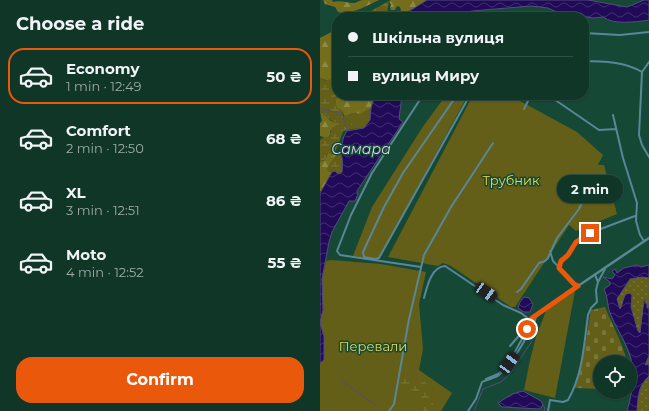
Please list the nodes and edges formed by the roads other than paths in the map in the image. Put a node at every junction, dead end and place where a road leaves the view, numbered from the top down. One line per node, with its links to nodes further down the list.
1 (649, 32): 2 (street)
2 (589, 33)
3 (589, 60): 5 (street)
4 (649, 62): 5 (street)
5 (642, 72): 15 (street)
6 (420, 100): 23 (street)
7 (453, 100): 8 (street)
8 (467, 100)
9 (528, 100): 11 (street)
10 (555, 100): 13 (street)
11 (524, 109)
12 (613, 115): 13 (street)
13 (616, 129): 17 (street)
14 (493, 143): 23 (street)
15 (649, 158)
16 (582, 202): 20 (street)
17 (635, 216): 19 (street); 24 (street)
18 (649, 238): 19 (street)
19 (644, 241): 25 (street)
20 (550, 251): 21 (street); 22 (street)
21 (545, 261): 22 (street); 29 (street)
22 (553, 261): 24 (street)
23 (421, 267): 35 (street)
24 (559, 268): 28 (street)
25 (605, 269): 26 (street); 27 (street)
26 (595, 276): 27 (street); 28 (street)
27 (598, 282): 37 (street)
28 (578, 286): 31 (street)
29 (517, 292)
30 (424, 298): 32 (street)
31 (537, 314): 32 (street); 34 (street)
32 (531, 319): 33 (street); 34 (street)
33 (510, 346)
34 (483, 381): 36 (street)
35 (389, 411)
36 (468, 411)
37 (548, 411)

